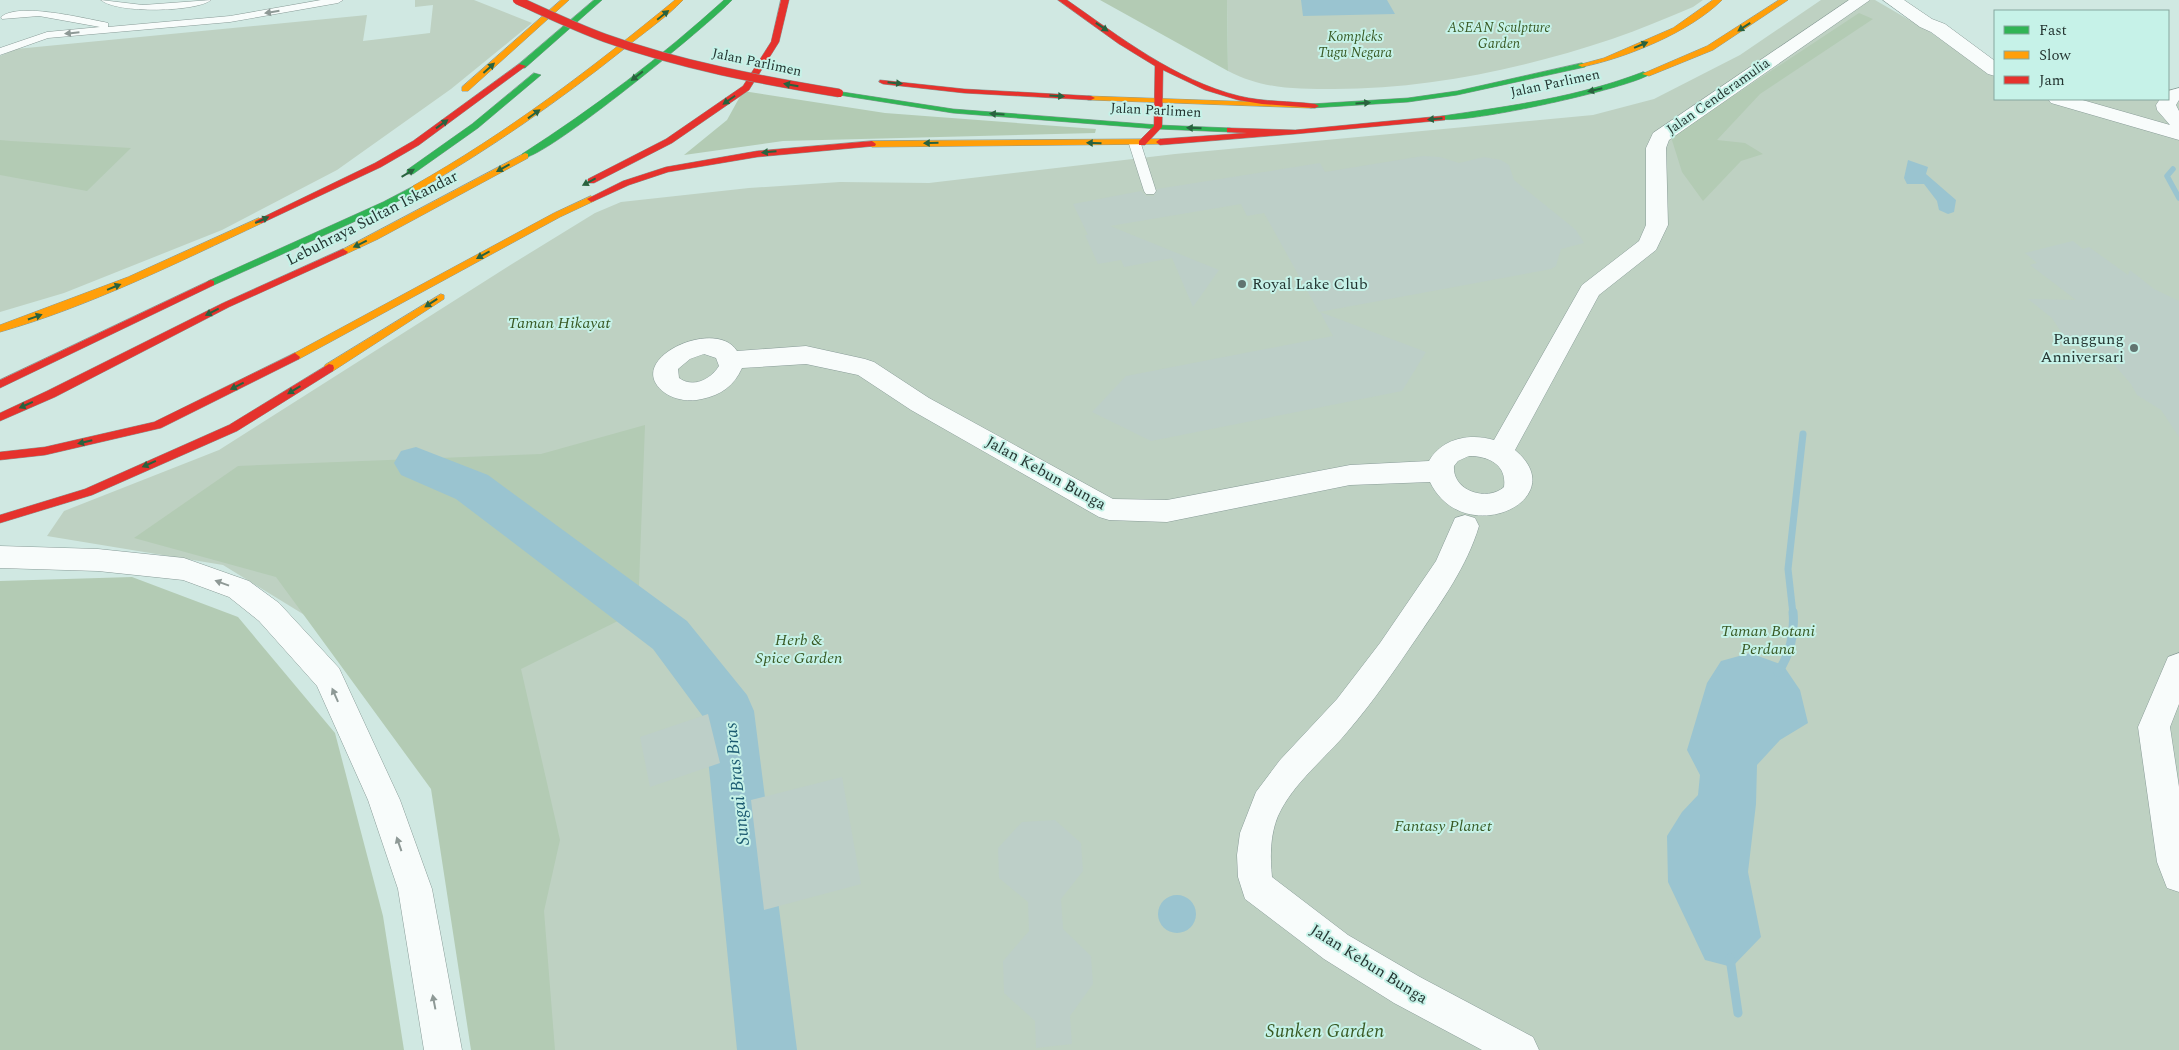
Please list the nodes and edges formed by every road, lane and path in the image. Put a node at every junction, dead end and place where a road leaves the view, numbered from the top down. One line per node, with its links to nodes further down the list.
1 (106, 0): 2 (lane)
2 (206, 0)
3 (338, 0): 20 (lane, one-way to 20)
4 (517, 0): 39 (main road, Jalan Parlimen, one-way to 4, bridge)
5 (559, 0): 18 (main road)
6 (565, 0): 33 (main road, one-way to 6)
7 (598, 0): 46 (main road, one-way to 7)
8 (604, 0): 22 (main road)
9 (679, 0): 52 (main road, Lebuhraya Sultan Iskandar, one-way to 9)
10 (728, 0): 61 (main road, Lebuhraya Sultan Iskandar, one-way to 61)
11 (785, 0): 47 (main road, one-way to 47)
12 (1062, 0): 27 (main road, one-way to 27)
13 (1718, 0): 37 (main road, Jalan Parlimen, one-way to 13)
14 (1784, 0): 42 (main road, Jalan Parlimen, one-way to 42)
15 (1861, 0): 62 (street, Jalan Cenderamulia)
16 (1875, 0): 17 (street)
17 (1900, 2): 29 (street)
18 (596, 15)
19 (6, 17): 20 (lane)
20 (120, 28): 24 (lane, one-way to 24)
21 (631, 28): 23 (main road, Jalan Parlimen)
22 (570, 40)
23 (693, 45)
24 (0, 52)
25 (746, 58): 26 (main road, Jalan Parlimen)
26 (773, 64)
27 (1160, 66): 35 (main road); 37 (main road)
28 (544, 68): 45 (main road, one-way to 28)
29 (1994, 69)
30 (871, 80): 31 (main road, Jalan Parlimen, one-way to 31)
31 (964, 91): 35 (main road, Jalan Parlimen, one-way to 35); 39 (main road)
32 (2179, 94): 40 (street)
33 (459, 95)
34 (2066, 100): 38 (street)
35 (1160, 102): 37 (main road, Jalan Parlimen); 41 (main road)
36 (447, 106): 46 (main road)
37 (1315, 106)
38 (2113, 106): 43 (street)
39 (953, 111): 41 (main road, Jalan Parlimen, one-way to 39)
40 (2179, 123)
41 (1158, 127): 42 (main road, Jalan Parlimen, one-way to 41); 44 (main road)
42 (1295, 132): 44 (main road)
43 (2179, 134)
44 (1139, 144): 48 (lane); 50 (main road, one-way to 50)
45 (402, 176)
46 (340, 183): 56 (main road, one-way to 46)
47 (580, 186)
48 (1150, 191)
49 (346, 209): 52 (main road)
50 (557, 215): 53 (main road); 57 (main road, one-way to 57)
51 (488, 239): 57 (main road)
52 (260, 260): 55 (main road, Lebuhraya Sultan Iskandar)
53 (495, 262)
54 (454, 288): 65 (main road, one-way to 65)
55 (143, 317): 59 (main road); 60 (main road, Lebuhraya Sultan Iskandar)
56 (0, 329)
57 (311, 348): 63 (main road, one-way to 63)
58 (731, 360): 64 (street, Jalan Kebun Bunga)
59 (0, 375)
60 (0, 384)
61 (0, 417)
62 (1500, 453): 64 (street); 64 (street)
63 (0, 456)
64 (1439, 471)
65 (0, 519)
66 (1465, 526): 71 (street, Jalan Kebun Bunga)
67 (0, 557): 70 (street, one-way to 67)
68 (2179, 666): 69 (street)
69 (2179, 876)
70 (443, 1050)
71 (1520, 1050)

